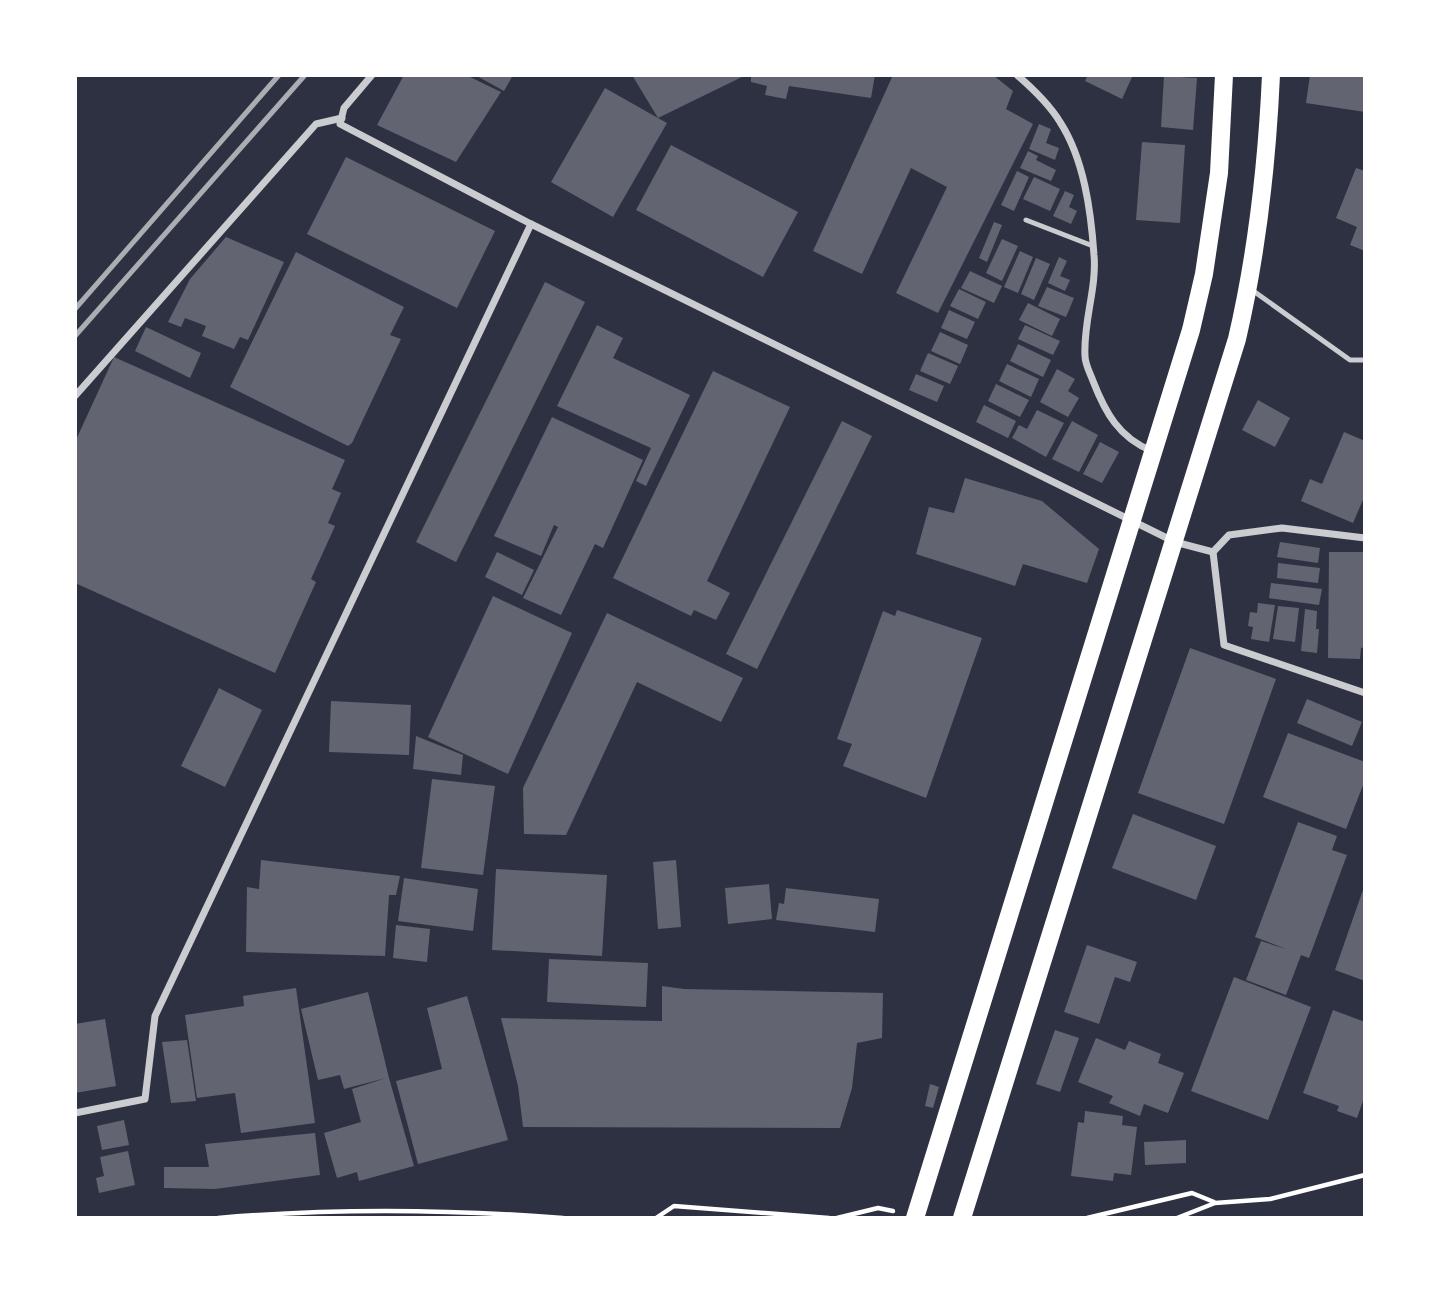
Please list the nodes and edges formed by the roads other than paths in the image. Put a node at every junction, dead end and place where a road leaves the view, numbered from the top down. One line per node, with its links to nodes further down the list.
1 (372, 75): 5 (street)
2 (1017, 75): 8 (street)
3 (1224, 75): 12 (main road)
4 (1270, 75): 9 (main road)
5 (342, 118): 7 (street); 11 (street)
6 (1026, 220): 8 (lane)
7 (531, 224): 13 (street); 18 (street)
8 (1093, 246): 12 (street)
9 (1249, 288): 10 (lane); 15 (main road)
10 (1365, 360)
11 (75, 396)
12 (1154, 451): 13 (main road)
13 (1132, 519): 15 (street); 21 (main road)
14 (1365, 538): 16 (street)
15 (1174, 542): 16 (street); 22 (main road)
16 (1213, 552): 17 (street)
17 (1365, 693)
18 (180, 961): 19 (street); 20 (street)
19 (193, 962)
20 (75, 1113)
21 (915, 1218)
22 (962, 1218)

